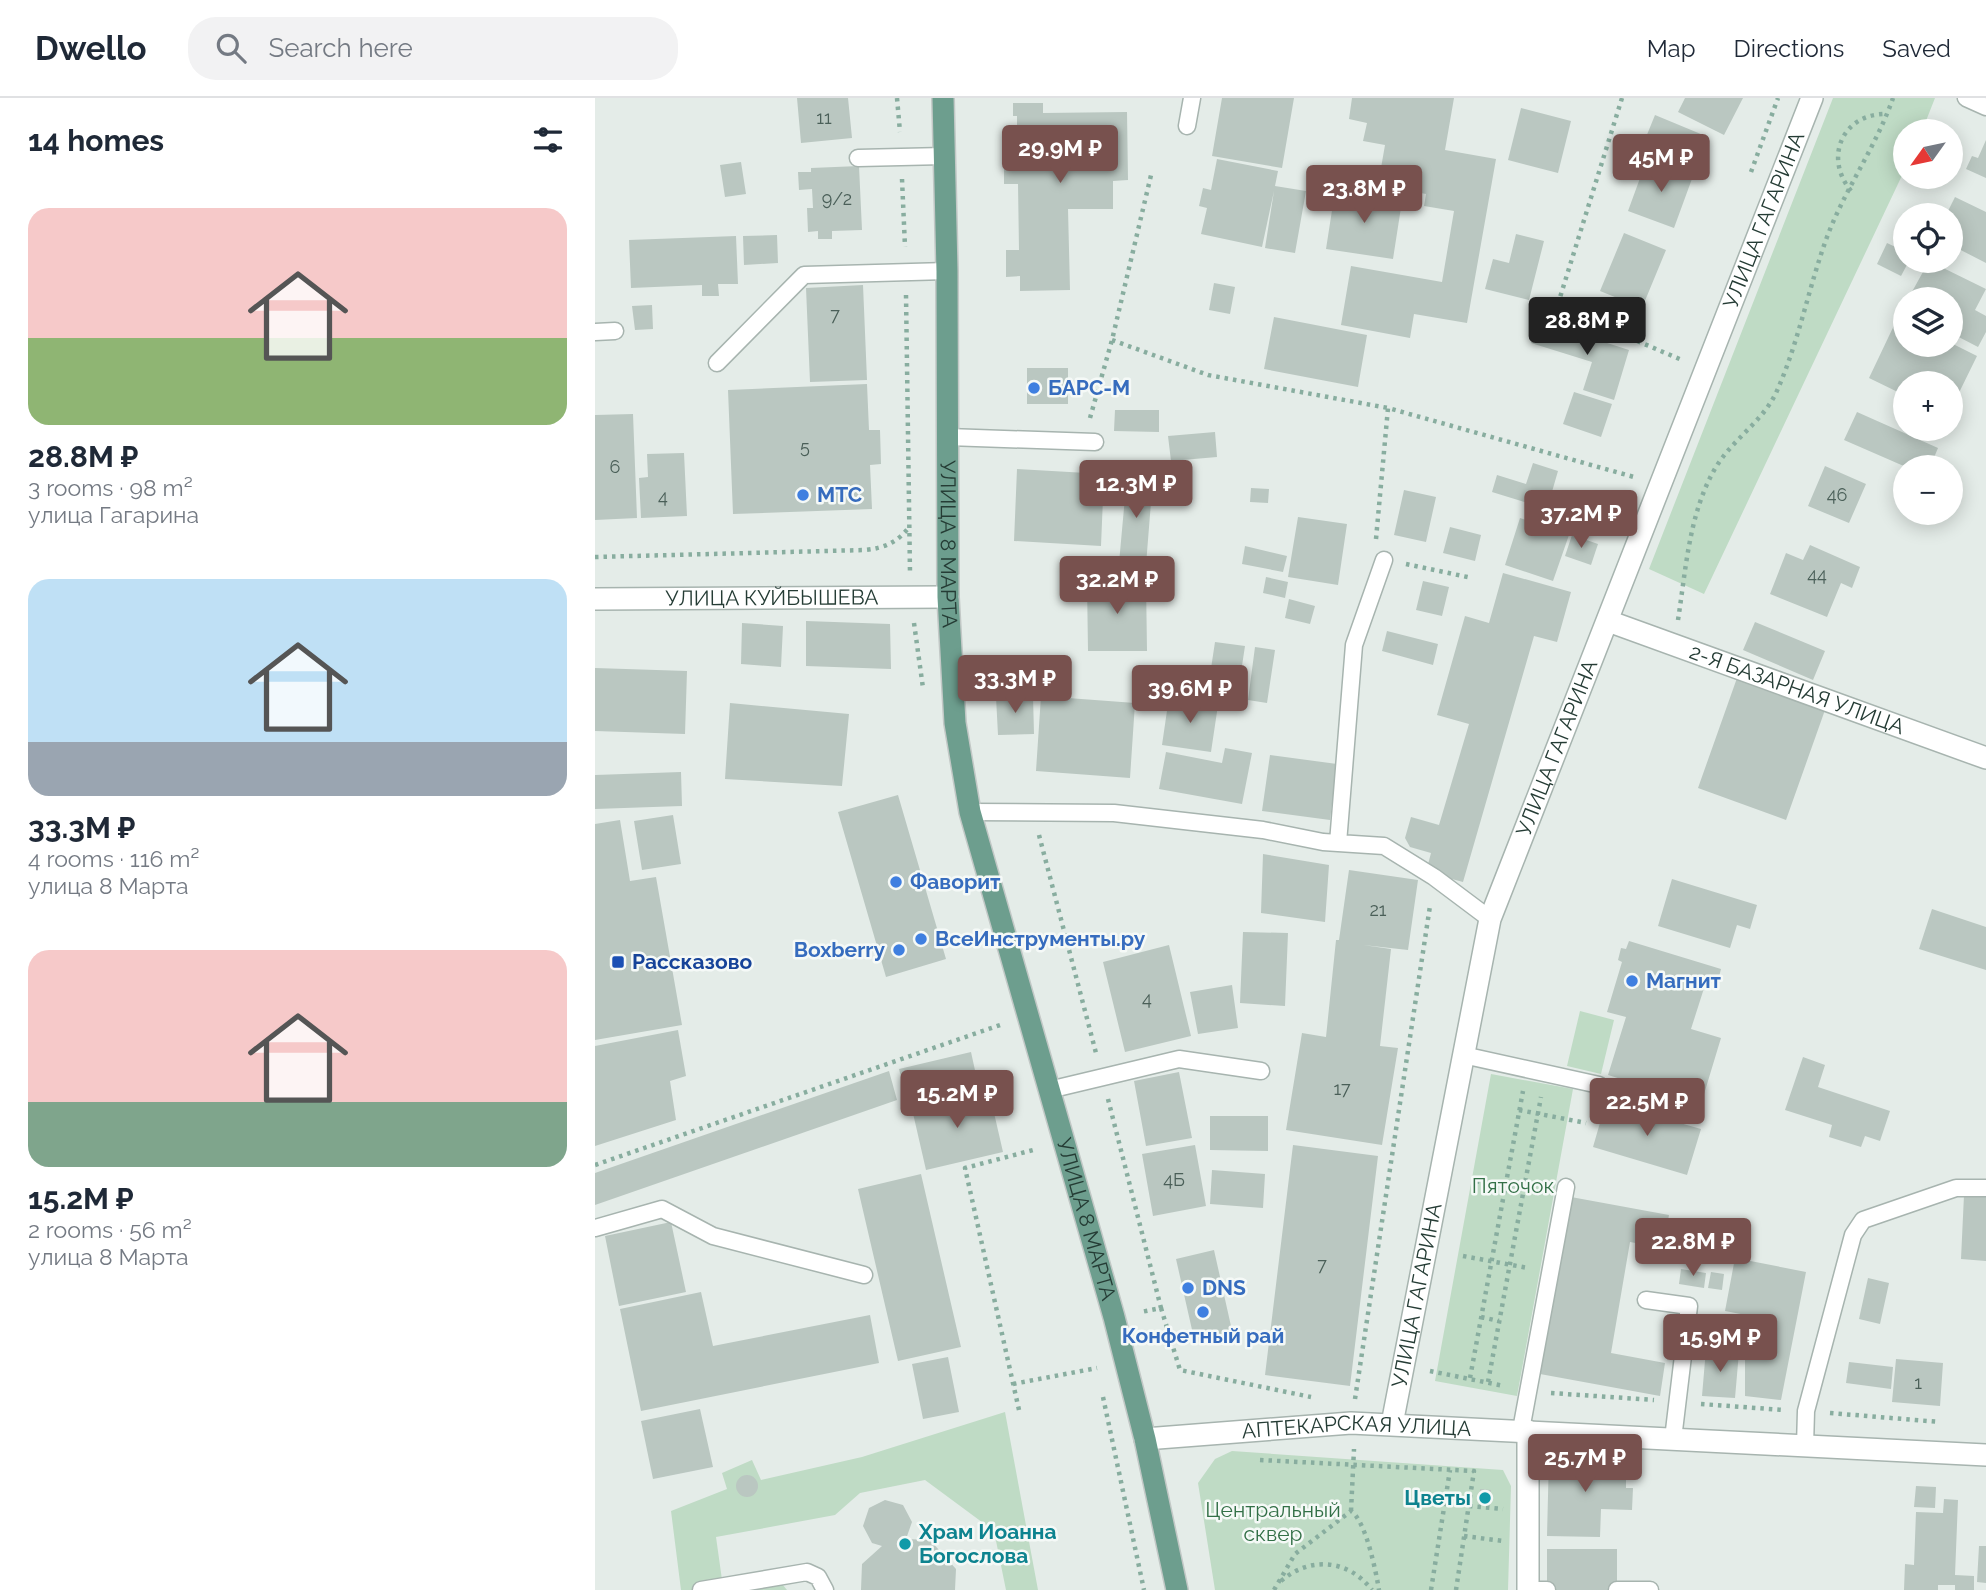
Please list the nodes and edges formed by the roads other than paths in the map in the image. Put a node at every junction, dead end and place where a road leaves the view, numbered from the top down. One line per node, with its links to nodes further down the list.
1 (943, 98): 7 (main road, УЛИЦА 8 МАРТА)
2 (1192, 98): 6 (lane)
3 (1812, 98): 18 (street, УЛИЦА ГАГАРИНА)
4 (1966, 98): 5 (lane)
5 (1986, 107)
6 (1187, 126)
7 (944, 156): 8 (lane); 9 (main road, УЛИЦА 8 МАРТА)
8 (858, 158)
9 (947, 271): 12 (lane); 13 (main road, УЛИЦА 8 МАРТА)
10 (615, 331): 11 (lane)
11 (595, 332)
12 (717, 363)
13 (948, 437): 14 (lane); 16 (main road, УЛИЦА 8 МАРТА)
14 (1089, 442)
15 (1384, 560): 21 (lane)
16 (948, 597): 17 (street, УЛИЦА КУЙБЫШЕВА); 20 (main road, УЛИЦА 8 МАРТА)
17 (595, 599)
18 (1608, 621): 19 (street, 2-Я БАЗАРНАЯ УЛИЦА); 22 (street, УЛИЦА ГАГАРИНА)
19 (1986, 758)
20 (970, 812): 21 (lane); 26 (main road, УЛИЦА 8 МАРТА)
21 (1338, 843): 22 (lane)
22 (1490, 919): 23 (street, УЛИЦА ГАГАРИНА)
23 (1463, 1055): 25 (lane); 32 (street, УЛИЦА ГАГАРИНА)
24 (1261, 1071): 26 (lane)
25 (1599, 1085)
26 (1049, 1090): 35 (main road, УЛИЦА 8 МАРТА)
27 (1986, 1188): 36 (lane)
28 (1565, 1193): 33 (lane)
29 (595, 1228): 30 (lane)
30 (865, 1275)
31 (1646, 1300): 34 (lane)
32 (1392, 1424): 33 (street, АПТЕКАРСКАЯ УЛИЦА); 35 (street, АПТЕКАРСКАЯ УЛИЦА)
33 (1524, 1431): 34 (street, АПТЕКАРСКАЯ УЛИЦА); 41 (street)
34 (1673, 1438): 36 (street, АПТЕКАРСКАЯ УЛИЦА)
35 (1145, 1439): 40 (main road, УЛИЦА 8 МАРТА)
36 (1805, 1446): 37 (street, АПТЕКАРСКАЯ УЛИЦА)
37 (1986, 1455)
38 (701, 1590): 39 (lane)
39 (825, 1590)
40 (1177, 1590)
41 (1528, 1590): 42 (lane)
42 (1547, 1590)
43 (1617, 1590): 44 (lane)
44 (1650, 1590)

